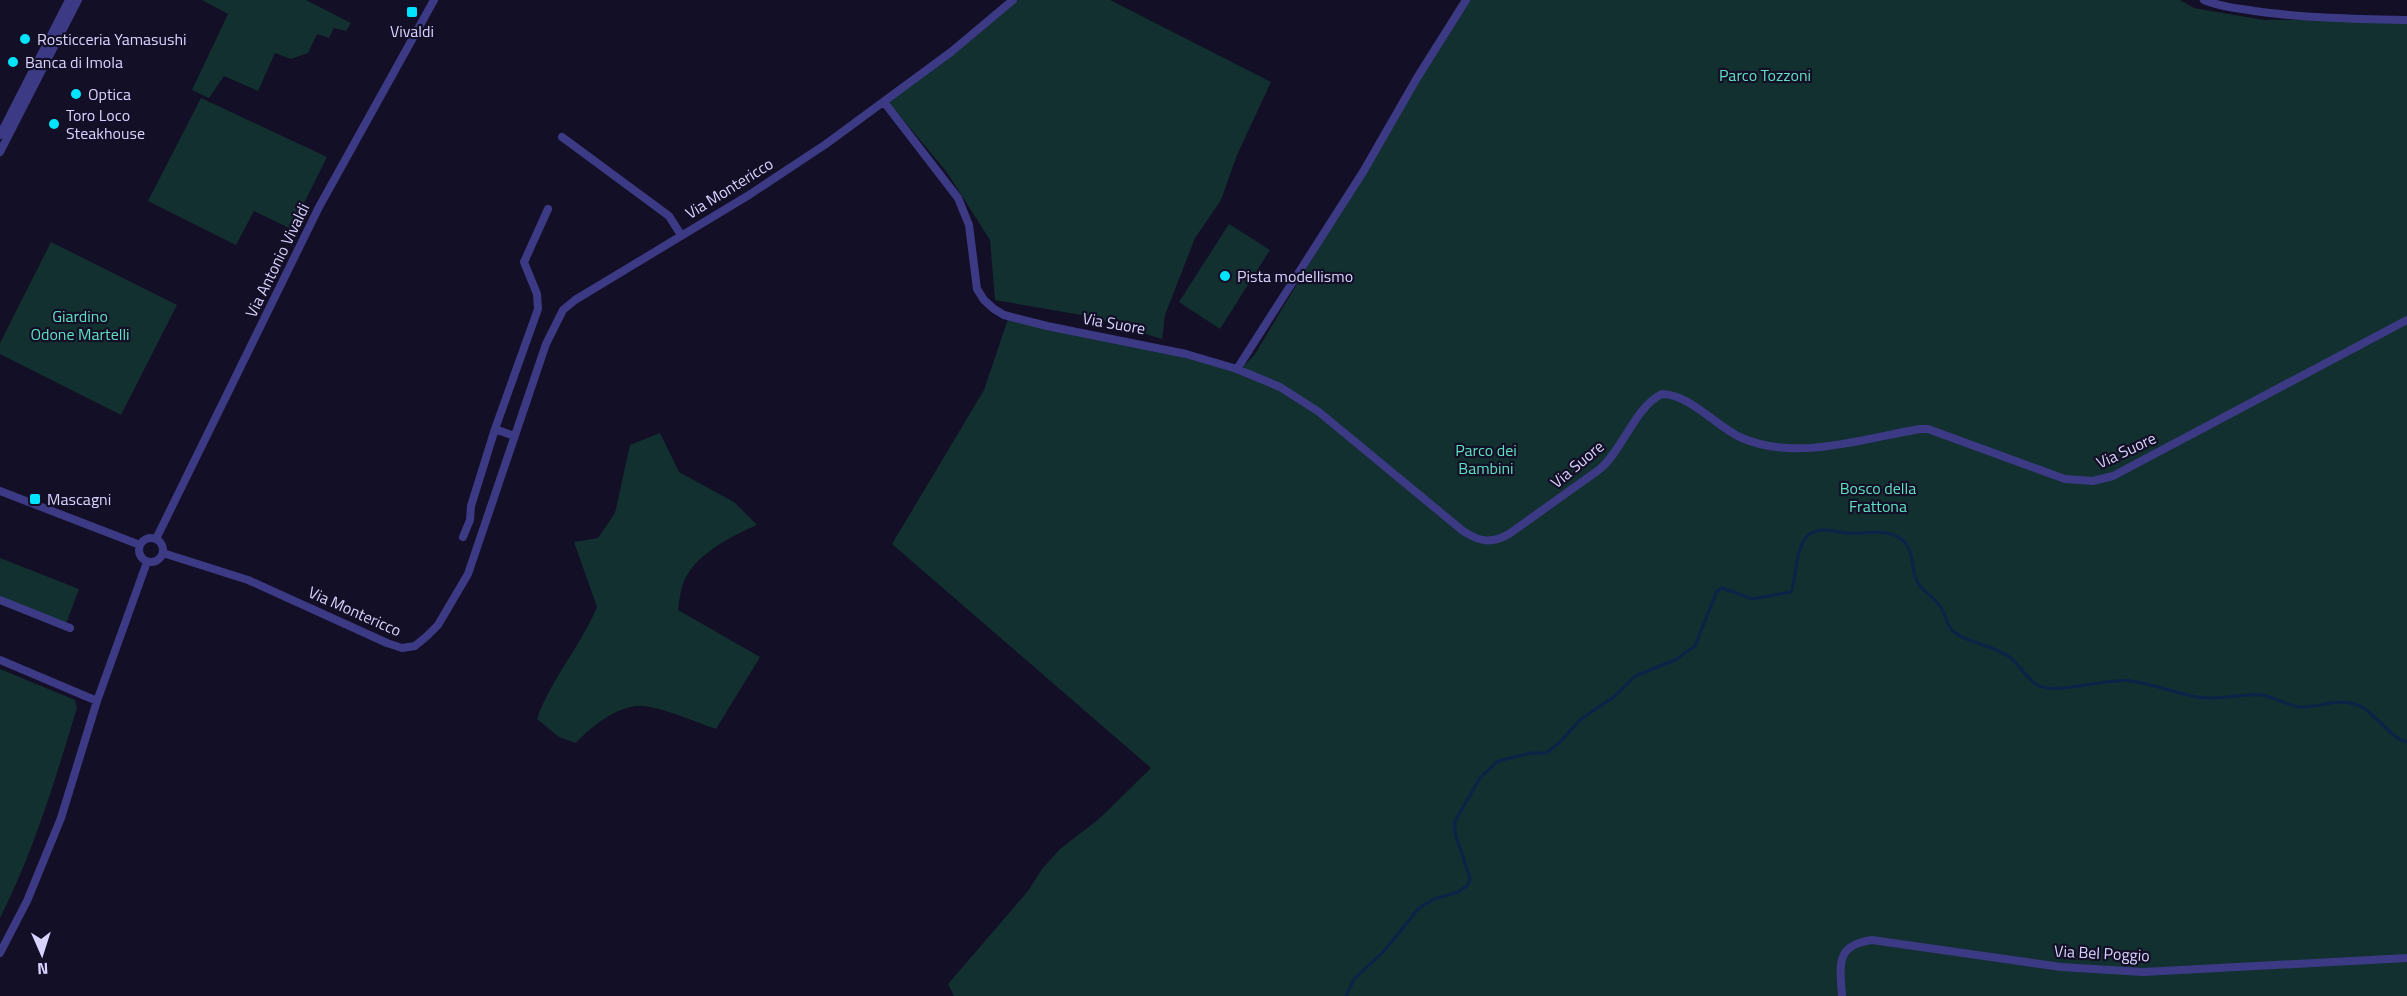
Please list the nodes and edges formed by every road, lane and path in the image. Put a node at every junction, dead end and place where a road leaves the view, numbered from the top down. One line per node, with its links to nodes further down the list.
1 (69, 0): 7 (street)
2 (78, 0): 7 (street)
3 (434, 0): 22 (street, Via Antonio Vivaldi)
4 (1013, 0): 9 (street, Via Montericco)
5 (1466, 0): 17 (street)
6 (2204, 0): 8 (street)
7 (67, 13): 10 (street)
8 (2407, 20)
9 (884, 102): 15 (street, Via Montericco); 17 (street, Via Suore)
10 (6, 125): 11 (street); 13 (street)
11 (0, 135)
12 (562, 137): 15 (street)
13 (0, 152)
14 (548, 209): 18 (street)
15 (681, 235): 19 (street, Via Montericco)
16 (2407, 320): 17 (street, Via Suore)
17 (1237, 369)
18 (495, 429): 19 (street); 21 (street)
19 (514, 436): 24 (street, Via Montericco)
20 (0, 491): 23 (street)
21 (463, 537)
22 (156, 539): 23 (street); 24 (street)
23 (140, 545): 25 (street)
24 (163, 553): 25 (street)
25 (147, 562): 29 (street)
26 (0, 600): 27 (street)
27 (70, 628)
28 (0, 660): 29 (street)
29 (97, 701): 30 (street)
30 (0, 953)
31 (2407, 958): 32 (street, Via Bel Poggio)
32 (1842, 996)

